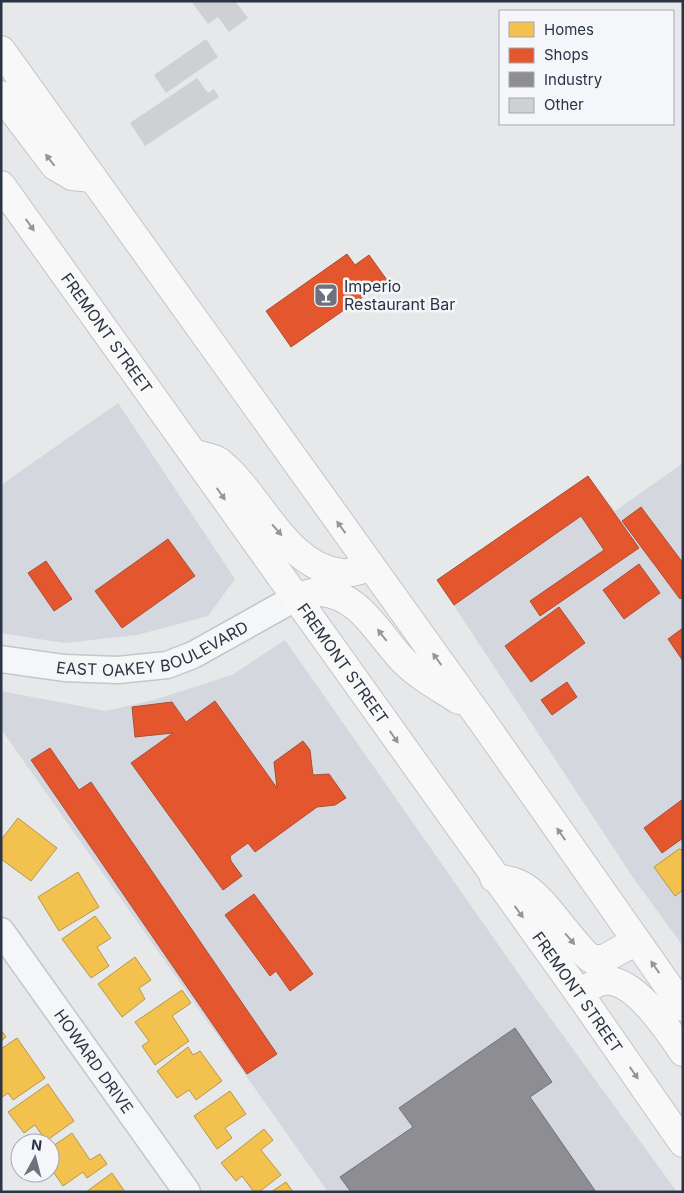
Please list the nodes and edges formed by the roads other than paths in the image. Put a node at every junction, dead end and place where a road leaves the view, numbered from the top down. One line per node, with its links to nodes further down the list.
1 (1, 50): 3 (main road)
2 (1, 95): 3 (main road, one-way to 2)
3 (93, 178): 6 (main road, one-way to 3)
4 (1, 185): 5 (main road, FREMONT STREET, one-way to 5)
5 (192, 452): 6 (main road, one-way to 6); 7 (main road, FREMONT STREET, one-way to 7)
6 (371, 568): 9 (main road, one-way to 6)
7 (295, 598): 8 (street, EAST OAKEY BOULEVARD); 9 (main road, one-way to 7); 10 (main road, FREMONT STREET, one-way to 10)
8 (1, 658)
9 (474, 709): 12 (main road, one-way to 9)
10 (494, 878): 12 (main road, one-way to 12); 13 (main road, FREMONT STREET, one-way to 13)
11 (1, 932): 17 (street, HOWARD DRIVE)
12 (636, 941): 14 (main road, one-way to 12)
13 (578, 992): 15 (main road); 16 (main road, FREMONT STREET, one-way to 16)
14 (683, 1007)
15 (683, 1052)
16 (683, 1143)
17 (187, 1192)

